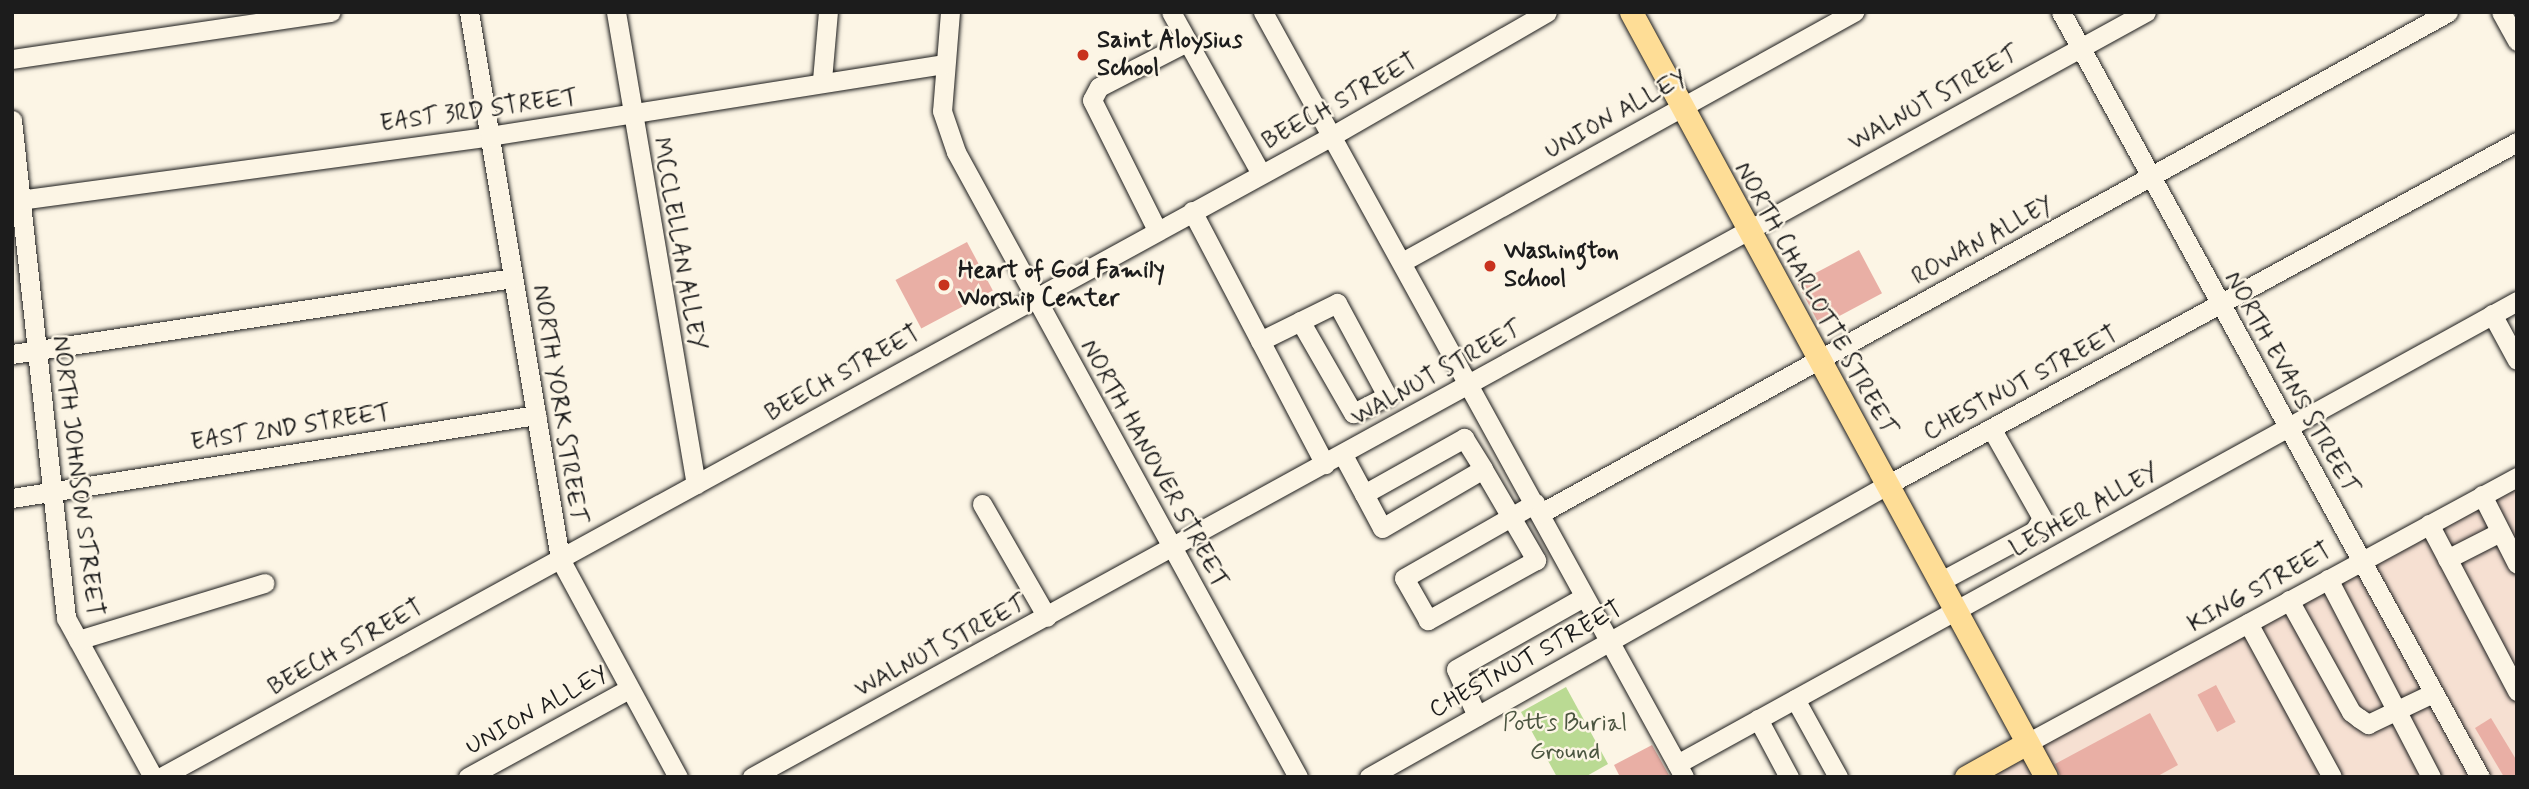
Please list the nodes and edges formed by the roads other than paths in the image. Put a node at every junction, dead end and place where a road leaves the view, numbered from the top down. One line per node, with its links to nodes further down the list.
1 (331, 12): 18 (street)
2 (470, 12): 24 (street, NORTH YORK STREET)
3 (617, 12): 22 (street, MCCLELLAN ALLEY)
4 (828, 12): 20 (street)
5 (1171, 12): 15 (street)
6 (1263, 12): 25 (street)
7 (1548, 12): 25 (street, BEECH STREET)
8 (1631, 12): 21 (main road, NORTH CHARLOTTE STREET)
9 (1854, 12): 21 (street, UNION ALLEY)
10 (2061, 12): 17 (street, NORTH EVANS STREET)
11 (2146, 12): 17 (street, WALNUT STREET)
12 (2448, 12): 28 (street, ROWAN ALLEY)
13 (2501, 12): 16 (street)
14 (955, 15): 19 (street, NORTH HANOVER STREET)
15 (1187, 41): 27 (street); 32 (street)
16 (2517, 41)
17 (2080, 47): 28 (street, NORTH EVANS STREET); 31 (street, WALNUT STREET)
18 (12, 60)
19 (943, 64): 20 (street, EAST 3RD STREET); 35 (street, NORTH HANOVER STREET)
20 (822, 80): 22 (street, EAST 3RD STREET)
21 (1681, 107): 31 (main road, NORTH CHARLOTTE STREET); 33 (street, UNION ALLEY)
22 (630, 113): 24 (street, EAST 3RD STREET); 53 (street, MCCLELLAN ALLEY)
23 (12, 120): 29 (street, NORTH JOHNSON STREET)
24 (490, 136): 29 (street, EAST 3RD STREET); 34 (street, NORTH YORK STREET)
25 (1330, 137): 27 (street, BEECH STREET); 33 (street)
26 (2517, 142): 37 (street, CHESTNUT STREET)
27 (1261, 174): 30 (street, BEECH STREET)
28 (2151, 177): 37 (street, NORTH EVANS STREET); 43 (street, ROWAN ALLEY)
29 (17, 201): 41 (street, NORTH JOHNSON STREET)
30 (1192, 211): 32 (street, BEECH STREET); 40 (street)
31 (1745, 229): 43 (main road, NORTH CHARLOTTE STREET); 45 (street, WALNUT STREET)
32 (1157, 230): 35 (street, BEECH STREET)
33 (1402, 262): 45 (street)
34 (513, 278): 41 (street); 46 (street, NORTH YORK STREET)
35 (1034, 296): 53 (street, BEECH STREET); 64 (street, NORTH HANOVER STREET)
36 (2517, 301): 38 (street, LESHER ALLEY)
37 (2220, 304): 47 (street, NORTH EVANS STREET); 48 (street, CHESTNUT STREET)
38 (2492, 314): 44 (street); 47 (street, LESHER ALLEY)
39 (1300, 321): 39 (street); 40 (street)
40 (1260, 341): 50 (street)
41 (35, 351): 42 (street); 55 (street, NORTH JOHNSON STREET)
42 (12, 354)
43 (1819, 360): 54 (main road, NORTH CHARLOTTE STREET); 60 (street, ROWAN ALLEY)
44 (2517, 360)
45 (1468, 385): 49 (street, WALNUT STREET); 60 (street)
46 (536, 415): 55 (street, EAST 2ND STREET); 65 (street, NORTH YORK STREET)
47 (2288, 427): 67 (street, NORTH EVANS STREET); 74 (street, LESHER ALLEY)
48 (1991, 428): 54 (street, CHESTNUT STREET); 70 (street)
49 (1343, 454): 50 (street, WALNUT STREET); 56 (street)
50 (1325, 464): 64 (street, WALNUT STREET)
51 (1483, 469): 56 (street); 56 (street); 61 (street)
52 (2517, 477): 57 (street, KING STREET)
53 (696, 484): 65 (street, BEECH STREET)
54 (1887, 485): 70 (main road, NORTH CHARLOTTE STREET); 78 (street, CHESTNUT STREET)
55 (53, 491): 58 (street, EAST 2ND STREET); 77 (street, NORTH JOHNSON STREET)
56 (1364, 494)
57 (2482, 495): 62 (street, KING STREET); 63 (street)
58 (12, 498)
59 (982, 504): 75 (street)
60 (1538, 508): 61 (street, ROWAN ALLEY); 72 (street)
61 (1511, 517): 61 (street, ROWAN ALLEY)
62 (2429, 524): 66 (street); 67 (street, KING STREET)
63 (2500, 532): 66 (street); 68 (street)
64 (1173, 549): 75 (street, WALNUT STREET); 93 (street, NORTH HANOVER STREET)
65 (560, 559): 79 (street, NORTH YORK STREET); 89 (street, BEECH STREET)
66 (2447, 559): 80 (street)
67 (2361, 561): 69 (street, KING STREET); 81 (street, NORTH EVANS STREET)
68 (2517, 564)
69 (2328, 579): 73 (street, KING STREET); 83 (street)
70 (1939, 582): 74 (main road, NORTH CHARLOTTE STREET)
71 (264, 583): 77 (street)
72 (1584, 597): 78 (street); 84 (street)
73 (2289, 600): 76 (street, KING STREET); 83 (street)
74 (1954, 611): 82 (street, LESHER ALLEY); 86 (main road, NORTH CHARLOTTE STREET)
75 (1047, 617): 92 (street, WALNUT STREET)
76 (2248, 623): 86 (street, KING STREET); 99 (street)
77 (78, 640): 88 (street, NORTH JOHNSON STREET)
78 (1608, 642): 84 (street, CHESTNUT STREET); 87 (street)
79 (629, 689): 90 (street, UNION ALLEY); 91 (street, NORTH YORK STREET)
80 (2517, 691)
81 (2433, 693): 83 (street); 101 (street, NORTH EVANS STREET)
82 (1795, 699): 85 (street, LESHER ALLEY); 96 (street)
83 (2400, 710): 100 (street)
84 (1477, 716): 94 (street, CHESTNUT STREET)
85 (1758, 719): 87 (street, LESHER ALLEY); 95 (street)
86 (2027, 743): 97 (main road); 98 (main road)
87 (1681, 770)
88 (153, 777)
89 (161, 777)
90 (468, 777)
91 (678, 777)
92 (752, 777)
93 (1298, 777)
94 (1369, 777)
95 (1789, 777)
96 (1838, 777)
97 (1966, 777)
98 (2046, 777)
99 (2332, 777)
100 (2431, 777)
101 (2480, 777)

